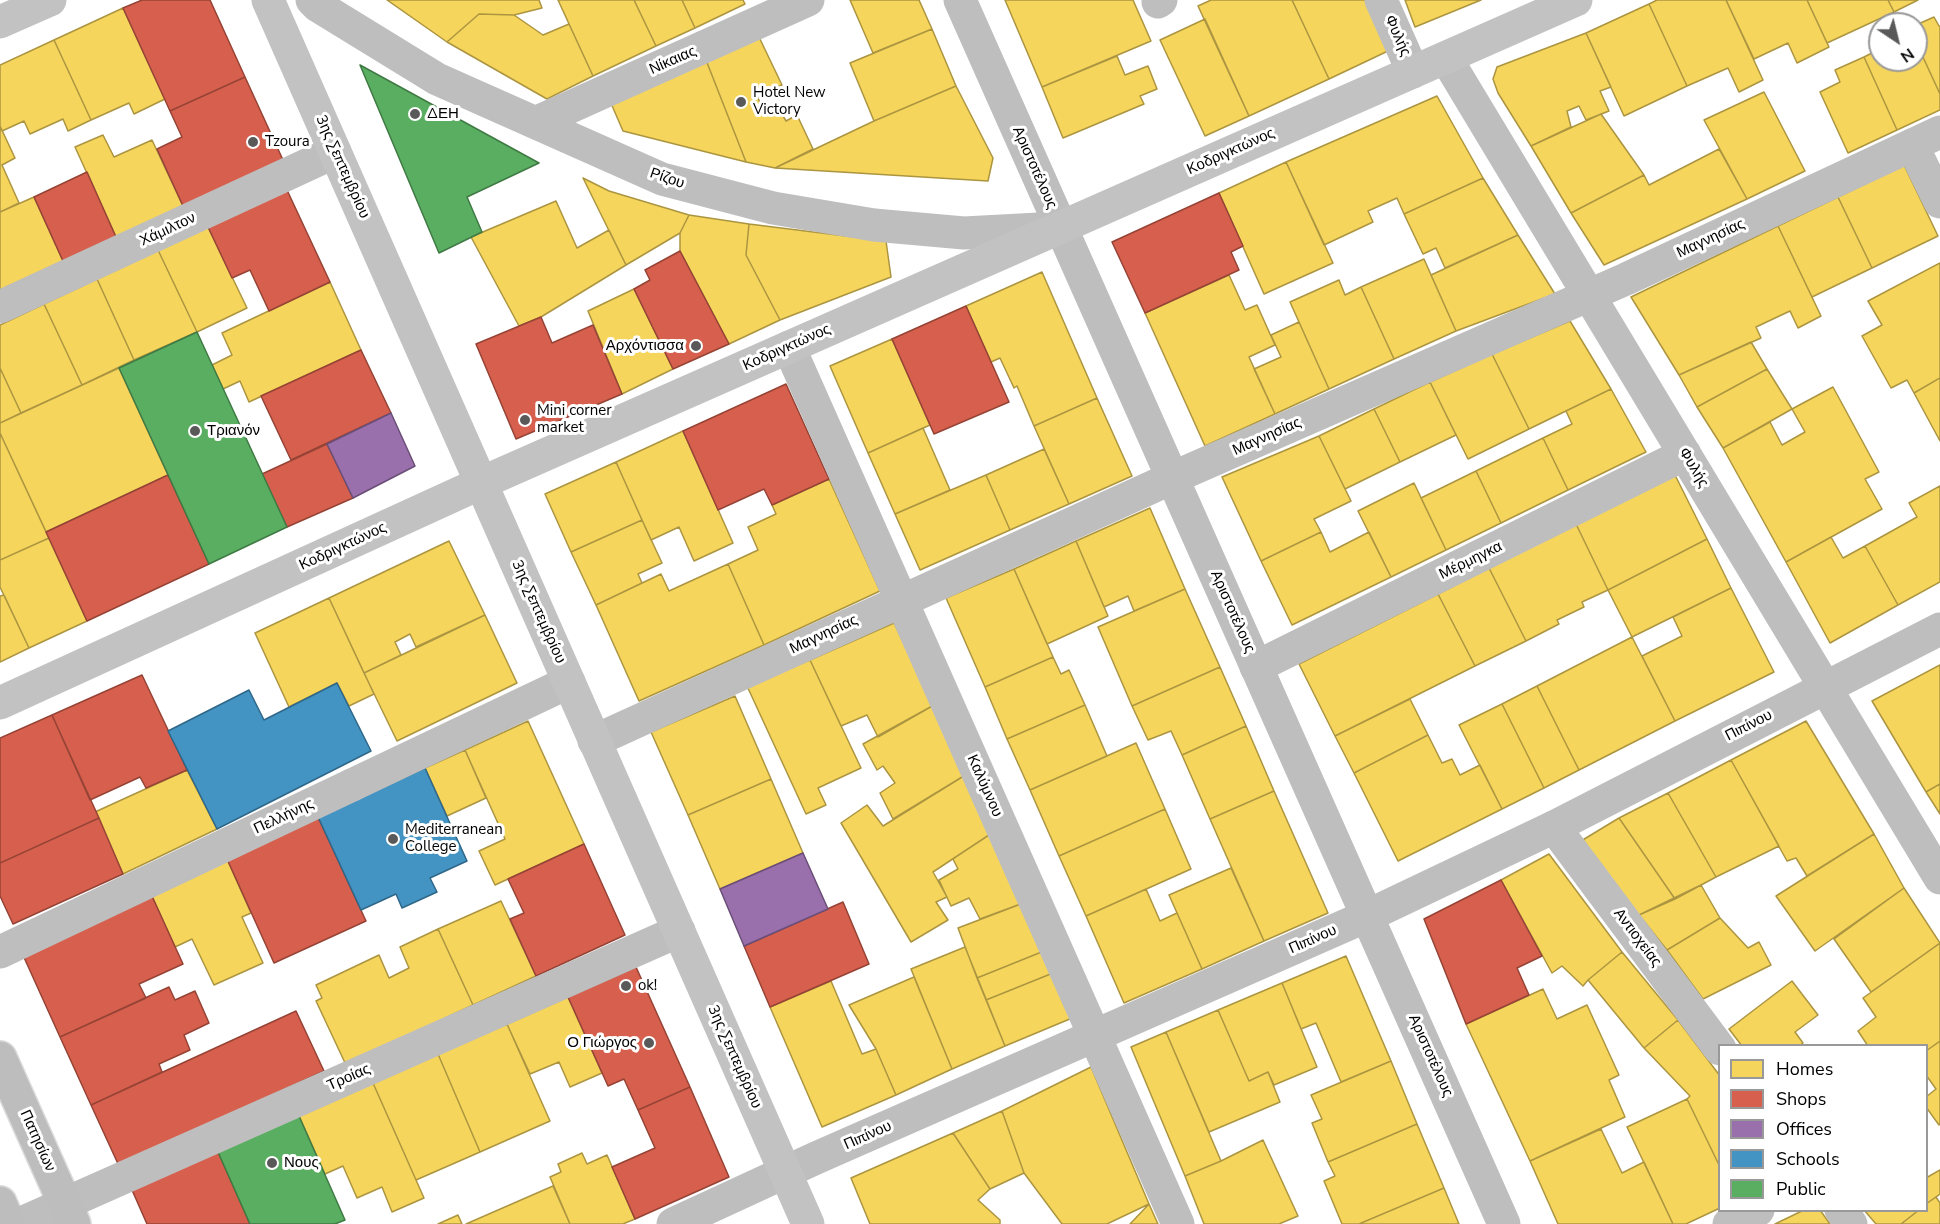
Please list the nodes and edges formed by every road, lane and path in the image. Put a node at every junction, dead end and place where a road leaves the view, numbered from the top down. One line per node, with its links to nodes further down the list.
1 (50, 0): 8 (main road)
2 (268, 0): 13 (main road, 3ης Σεπτεμβρίου)
3 (312, 0): 11 (street, Ρίζου)
4 (808, 0): 11 (street, Νίκαιας)
5 (960, 0): 15 (street, Αριστοτέλους)
6 (1382, 0): 10 (street, Φυλής)
7 (1576, 0): 9 (main road, Κοδριγκτώνος)
8 (0, 22)
9 (1446, 58): 10 (main road, Κοδριγκτώνος); 16 (street, Φυλής)
10 (1413, 72): 15 (main road, Κοδριγκτώνος)
11 (537, 122): 15 (street, Ρίζου)
12 (1926, 139): 14 (street); 16 (street, Μαγνησίας)
13 (335, 152): 17 (street, Χάμιλτον); 21 (main road, 3ης Σεπτεμβρίου)
14 (1940, 202)
15 (1061, 228): 18 (main road, Κοδριγκτώνος); 20 (street, Αριστοτέλους)
16 (1589, 295): 19 (street, Φυλής); 20 (street, Μαγνησίας)
17 (0, 307)
18 (789, 347): 21 (main road, Κοδριγκτώνος); 22 (street, Καλύμνου)
19 (1685, 454): 24 (street, Μέρμηγκα); 26 (street, Φυλής)
20 (1172, 478): 22 (street, Μαγνησίας); 24 (street, Αριστοτέλους)
21 (481, 483): 25 (main road, 3ης Σεπτεμβρίου); 27 (main road, Κοδριγκτώνος)
22 (901, 600): 28 (street, Μαγνησίας); 34 (street, Καλύμνου)
23 (1940, 629): 26 (street, Πιπίνου)
24 (1256, 667): 31 (street, Αριστοτέλους)
25 (568, 682): 28 (main road, 3ης Σεπτεμβρίου); 33 (street, Πελλήνης)
26 (1825, 687): 29 (street, Πιπίνου); 30 (street, Φυλής)
27 (0, 703)
28 (594, 741): 32 (main road, 3ης Σεπτεμβρίου)
29 (1554, 827): 31 (street, Πιπίνου); 35 (street, Αντιοχείας)
30 (1940, 878)
31 (1367, 916): 34 (street, Πιπίνου); 46 (street, Αριστοτέλους)
32 (679, 931): 37 (main road, 3ης Σεπτεμβρίου); 40 (street, Τροίας)
33 (0, 952)
34 (1095, 1036): 37 (street, Πιπίνου); 45 (street, Καλύμνου)
35 (1718, 1048)
36 (0, 1058): 40 (main road, Πατησίων)
37 (785, 1173): 43 (street, Πιπίνου); 44 (main road, 3ης Σεπτεμβρίου)
38 (0, 1203): 41 (main road)
39 (1754, 1212): 47 (street)
40 (70, 1214): 42 (street, Τροίας)
41 (9, 1224)
42 (19, 1224)
43 (673, 1224)
44 (808, 1224)
45 (1178, 1224)
46 (1504, 1224)
47 (1729, 1224)

